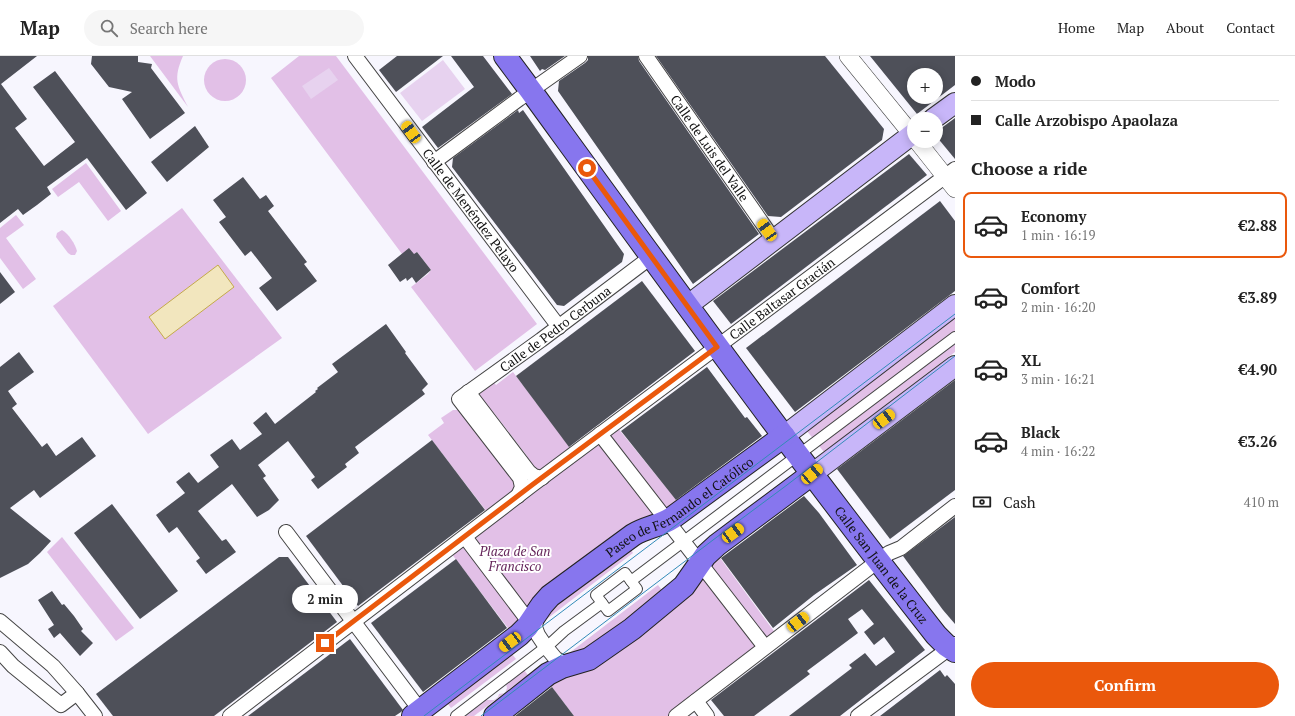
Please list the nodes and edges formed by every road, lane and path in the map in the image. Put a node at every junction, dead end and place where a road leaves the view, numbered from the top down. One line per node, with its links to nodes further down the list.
1 (355, 56): 12 (street, Calle de Menéndez Pelayo)
2 (505, 56): 6 (main road, Calle San Juan de la Cruz)
3 (580, 56): 6 (street)
4 (646, 56): 14 (street, Calle de Luis del Valle)
5 (848, 56): 9 (street)
6 (531, 91): 12 (street); 15 (main road, Calle San Juan de la Cruz)
7 (955, 103): 8 (main road)
8 (943, 112)
9 (907, 128)
10 (907, 142): 14 (main road)
11 (924, 148): 13 (street)
12 (434, 162): 18 (street, Calle de Menéndez Pelayo)
13 (952, 178): 20 (street, Calle Baltasar Gracián)
14 (774, 240): 17 (main road)
15 (651, 257): 17 (main road, Calle San Juan de la Cruz); 18 (street, Calle de Pedro Cerbuna)
16 (955, 305): 24 (main road, Paseo de Fernando el Católico)
17 (687, 306): 20 (main road, Calle San Juan de la Cruz)
18 (559, 327): 22 (street, Calle de Pedro Cerbuna)
19 (955, 337): 25 (street, Paseo de Fernando el Católico)
20 (717, 347): 23 (street, Calle Baltasar Gracián); 24 (main road, Calle San Juan de la Cruz)
21 (955, 366): 26 (main road)
22 (463, 395): 27 (street); 28 (street)
23 (600, 434): 27 (street, Calle Baltasar Gracián); 30 (street)
24 (784, 436): 25 (main road, Calle San Juan de la Cruz); 30 (main road, Paseo de Fernando el Católico)
25 (798, 455): 26 (main road, Calle San Juan de la Cruz); 33 (street, Paseo de Fernando el Católico)
26 (812, 474): 34 (main road, Calle San Juan de la Cruz); 35 (main road)
27 (537, 481): 28 (street, Calle Baltasar Gracián)
28 (518, 496): 32 (street, Calle Baltasar Gracián)
29 (955, 506): 34 (street)
30 (668, 521): 33 (street); 38 (main road, Paseo de Fernando el Católico)
31 (286, 532): 40 (street)
32 (466, 537): 38 (street); 40 (street, Calle Baltasar Gracián)
33 (688, 538): 35 (street); 36 (street)
34 (878, 561): 42 (street); 43 (main road, Calle San Juan de la Cruz)
35 (700, 563): 42 (street); 46 (main road)
36 (631, 581): 37 (street); 37 (street)
37 (602, 603): 41 (street)
38 (534, 618): 46 (street); 49 (main road, Paseo de Fernando el Católico)
39 (0, 621): 47 (street)
40 (354, 621): 49 (street); 51 (street, Calle Baltasar Gracián)
41 (551, 643)
42 (765, 647): 48 (street)
43 (953, 647): 56 (street)
44 (0, 652): 47 (street)
45 (538, 653): 52 (street)
46 (568, 665): 53 (main road)
47 (77, 693): 50 (street)
48 (696, 701): 54 (street); 55 (street)
49 (417, 713)
50 (95, 716)
51 (230, 716)
52 (456, 716)
53 (495, 716)
54 (676, 716)
55 (707, 716)
56 (858, 716)

